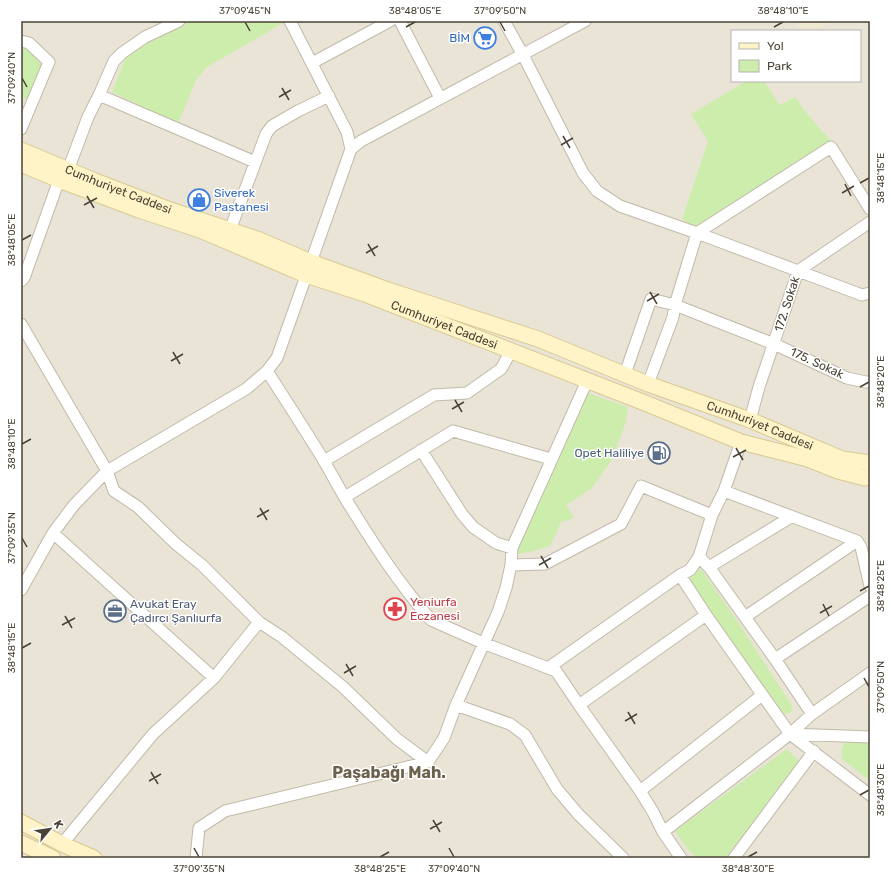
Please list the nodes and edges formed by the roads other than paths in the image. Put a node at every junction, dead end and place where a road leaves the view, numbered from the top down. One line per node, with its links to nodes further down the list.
1 (179, 21): 10 (street)
2 (290, 21): 9 (street)
3 (390, 21): 9 (street)
4 (400, 21): 12 (street)
5 (504, 21): 8 (street)
6 (585, 21): 8 (street)
7 (21, 41): 13 (street)
8 (523, 55): 12 (street); 22 (street)
9 (312, 63): 11 (street)
10 (98, 96): 16 (street); 18 (street)
11 (329, 96): 14 (street); 16 (street)
12 (440, 98): 14 (street)
13 (21, 129)
14 (351, 149): 23 (street)
15 (21, 150): 18 (main road, Cumhuriyet Caddesi)
16 (255, 162): 21 (street)
17 (21, 164): 18 (main road, Cumhuriyet Caddesi)
18 (63, 175): 21 (main road, Cumhuriyet Caddesi); 23 (main road, Cumhuriyet Caddesi); 25 (street)
19 (870, 209): 22 (street)
20 (870, 222): 24 (street, 172. Sokak)
21 (230, 230): 23 (main road, Cumhuriyet Caddesi)
22 (697, 233): 24 (street); 27 (street)
23 (309, 268): 30 (main road, Cumhuriyet Caddesi); 31 (street); 32 (main road, Cumhuriyet Caddesi)
24 (798, 271): 26 (street); 29 (street, 172. Sokak)
25 (21, 280)
26 (870, 293)
27 (675, 305): 29 (street, 175. Sokak); 32 (street, 175. Sokak); 35 (street)
28 (21, 324): 42 (street)
29 (774, 344): 34 (street, 175. Sokak); 36 (street, 172. Sokak)
30 (511, 351): 33 (main road, Cumhuriyet Caddesi); 40 (street)
31 (267, 371): 40 (street); 42 (street)
32 (625, 374): 35 (main road, Cumhuriyet Caddesi)
33 (587, 381): 37 (main road, Cumhuriyet Caddesi); 39 (street)
34 (870, 382)
35 (648, 384): 36 (main road, Cumhuriyet Caddesi)
36 (750, 420): 41 (main road, Cumhuriyet Caddesi)
37 (741, 442): 43 (main road, Cumhuriyet Caddesi); 44 (street)
38 (421, 450): 39 (street); 45 (street); 50 (street)
39 (551, 459): 50 (street)
40 (324, 461): 45 (street)
41 (870, 462)
42 (107, 471): 48 (street); 60 (street)
43 (870, 477)
44 (724, 491): 46 (street); 47 (street)
45 (345, 497): 61 (street)
46 (712, 515): 51 (street); 52 (street)
47 (791, 517): 49 (street); 53 (street)
48 (53, 533): 56 (street); 65 (street)
49 (857, 541): 55 (street); 59 (street)
50 (512, 548): 52 (street)
51 (699, 557): 53 (street); 54 (street)
52 (511, 566): 61 (street)
53 (709, 568): 59 (street)
54 (680, 575): 58 (street); 63 (street)
55 (870, 586)
56 (21, 590)
57 (870, 596): 62 (street)
58 (706, 615): 66 (street); 68 (street)
59 (745, 617): 62 (street)
60 (259, 622): 65 (street); 73 (street)
61 (483, 643): 63 (street); 67 (street)
62 (775, 659): 69 (street)
63 (548, 668): 68 (street)
64 (870, 673): 69 (street)
65 (214, 678): 79 (street)
66 (762, 695): 70 (street); 74 (street)
67 (456, 705): 73 (street); 83 (street)
68 (579, 705): 74 (street)
69 (812, 714): 70 (street)
70 (790, 734): 71 (street); 72 (street); 77 (street)
71 (870, 737)
72 (814, 752): 75 (street); 85 (street)
73 (428, 762): 82 (street)
74 (640, 792): 77 (street)
75 (870, 795)
76 (21, 822): 79 (main road)
77 (663, 832): 84 (street)
78 (21, 843): 80 (main road)
79 (62, 844): 81 (main road)
80 (53, 858)
81 (94, 858)
82 (196, 858)
83 (623, 858)
84 (681, 858)
85 (734, 858)

